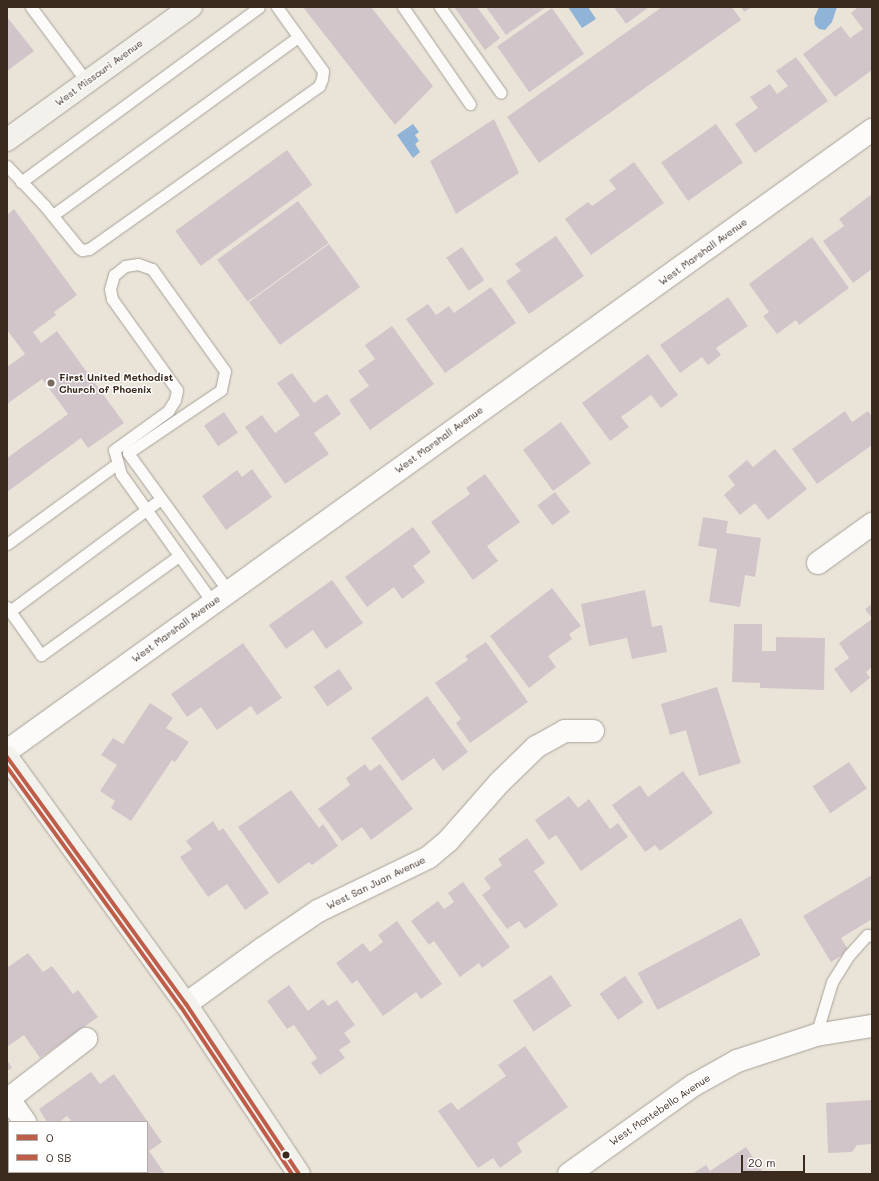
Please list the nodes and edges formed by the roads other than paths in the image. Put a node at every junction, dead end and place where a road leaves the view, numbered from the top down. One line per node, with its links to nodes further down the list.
1 (30, 7): 8 (lane)
2 (191, 7): 8 (main road, West Missouri Avenue)
3 (259, 7): 14 (lane)
4 (277, 7): 7 (lane)
5 (403, 7): 10 (lane)
6 (440, 7): 9 (lane)
7 (298, 37): 15 (lane); 15 (lane)
8 (88, 82): 12 (main road, West Missouri Avenue)
9 (501, 93)
10 (470, 104)
11 (872, 130): 23 (street, West Marshall Avenue)
12 (7, 140)
13 (7, 166): 14 (lane)
14 (21, 182): 15 (lane)
15 (53, 215)
16 (118, 463): 17 (lane); 18 (lane); 20 (lane)
17 (161, 499): 18 (lane); 23 (lane)
18 (147, 511): 21 (lane); 24 (lane)
19 (872, 524): 22 (street)
20 (7, 544)
21 (179, 556): 23 (lane); 24 (lane)
22 (818, 563)
23 (221, 597): 26 (street, West Marshall Avenue)
24 (8, 609)
25 (593, 731): 29 (street, West San Juan Avenue)
26 (7, 751)
27 (7, 757): 29 (main road)
28 (872, 936): 31 (lane)
29 (186, 1004): 35 (main road)
30 (871, 1028): 31 (street, West Montebello Avenue)
31 (816, 1035): 36 (street, West Montebello Avenue)
32 (86, 1039): 33 (street)
33 (8, 1099): 34 (street)
34 (24, 1121)
35 (300, 1174)
36 (568, 1174)

